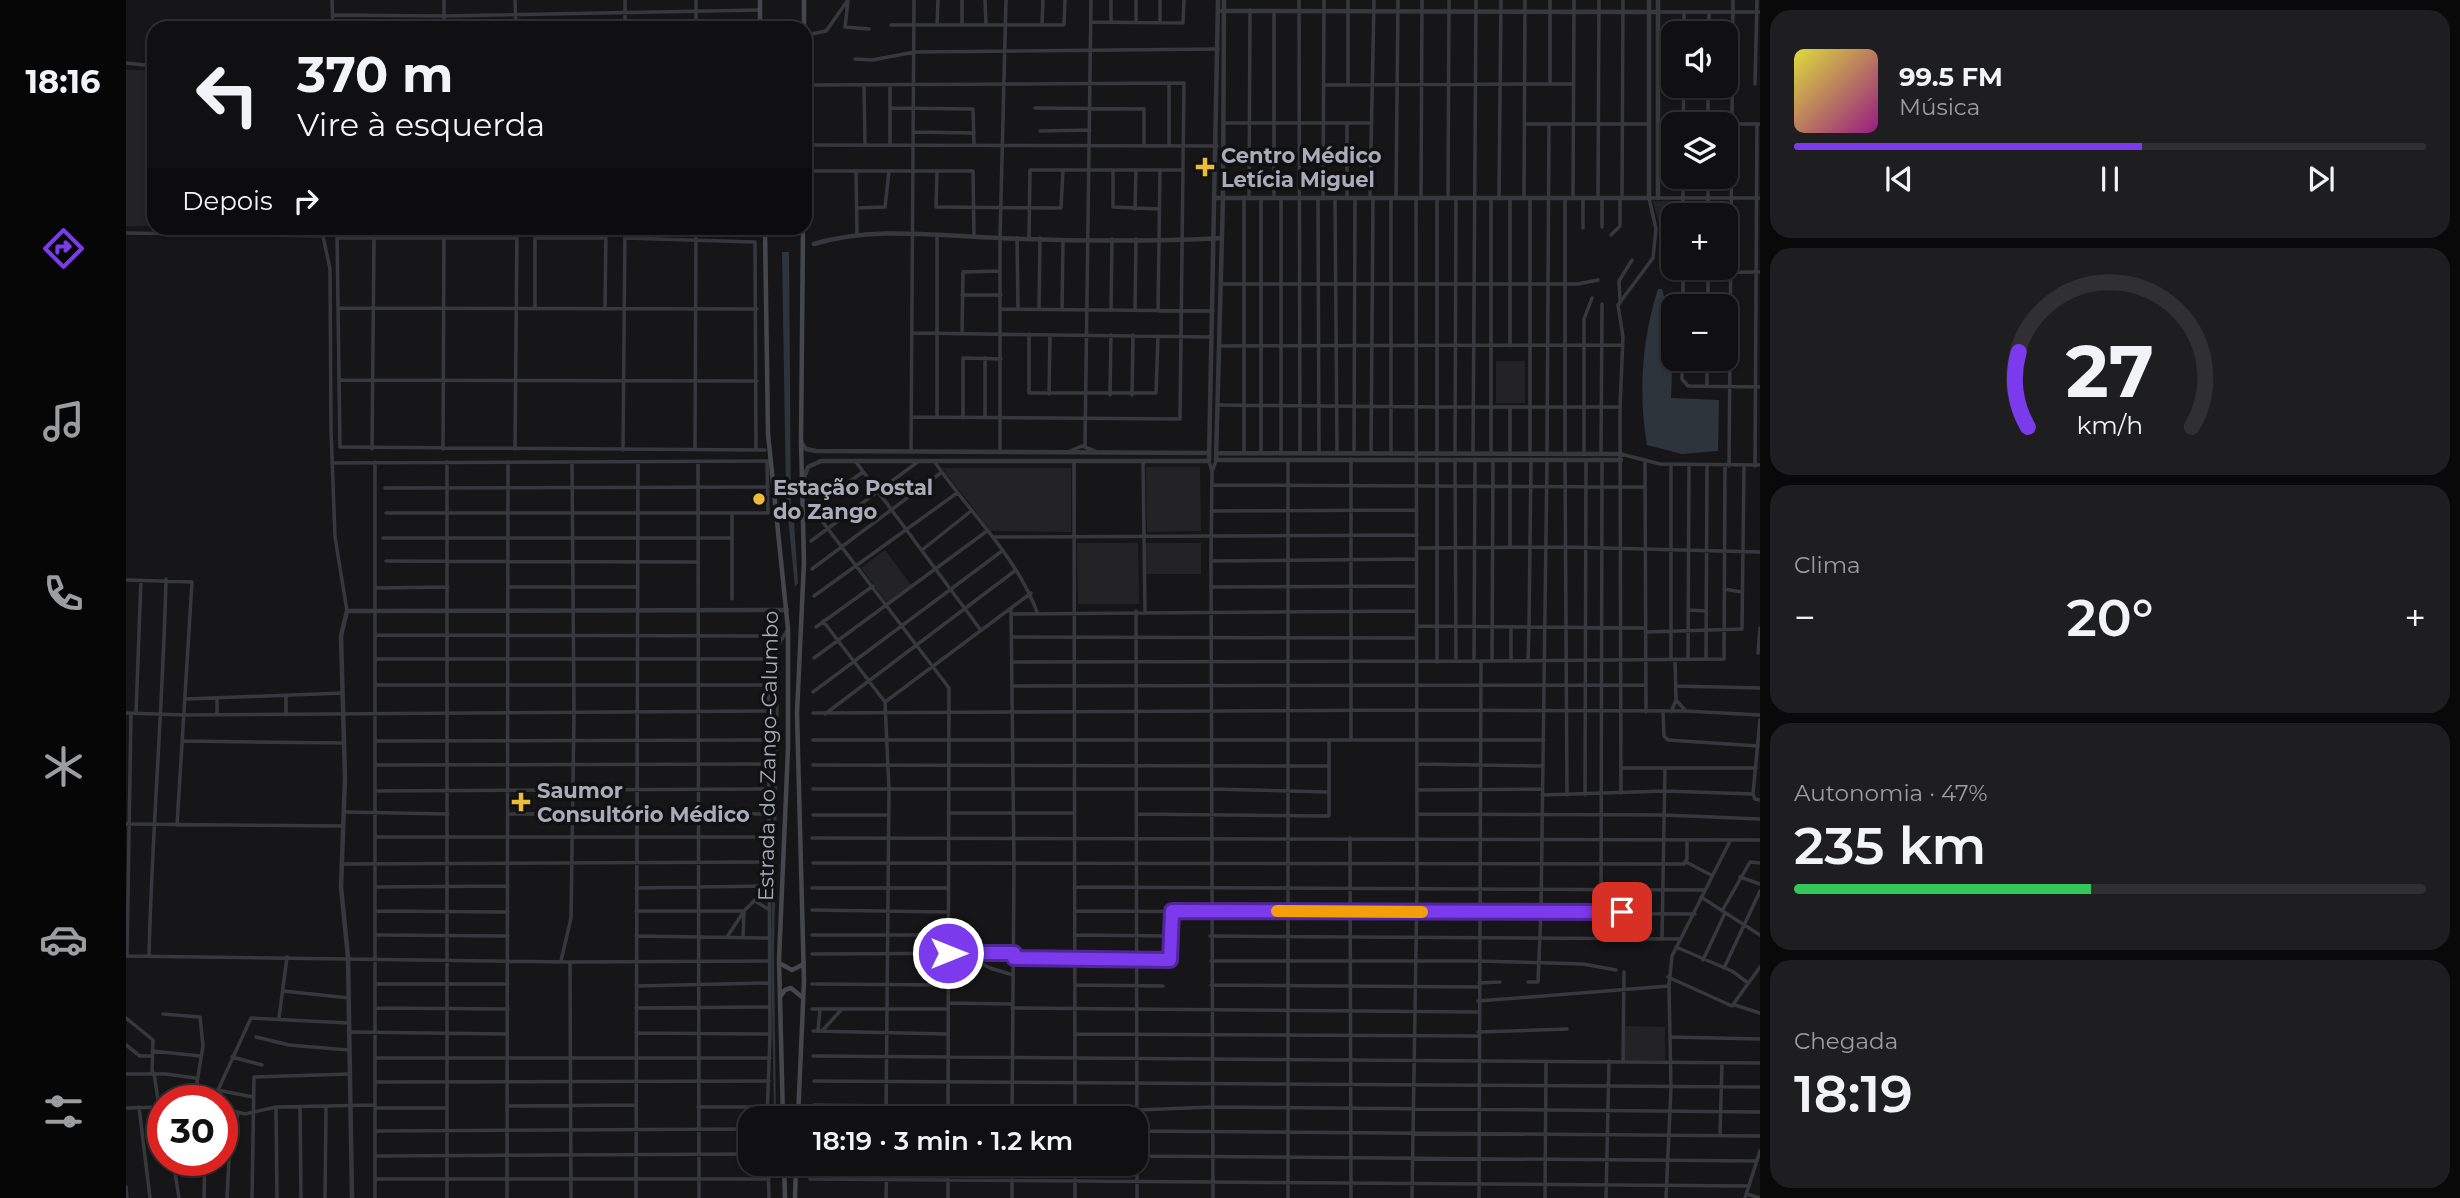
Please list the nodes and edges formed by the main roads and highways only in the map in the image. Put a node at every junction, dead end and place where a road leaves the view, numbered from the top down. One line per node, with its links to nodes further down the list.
1 (760, 0): 3 (main road)
2 (804, 0): 4 (main road)
3 (760, 21)
4 (804, 21)
5 (765, 235): 7 (main road, Estrada do Zango-Calumbo)
6 (803, 235): 8 (main road, Estrada do Zango-Calumbo)
7 (779, 960): 8 (main road); 9 (main road, Estrada do Zango-Calumbo)
8 (803, 963): 10 (main road, Estrada do Zango-Calumbo)
9 (779, 1000): 10 (main road); 11 (main road, Estrada do Zango-Calumbo)
10 (803, 1001): 12 (main road, Estrada do Zango-Calumbo)
11 (783, 1106)
12 (799, 1106)
13 (784, 1176): 15 (main road)
14 (796, 1176): 16 (main road)
15 (785, 1198)
16 (795, 1198)

